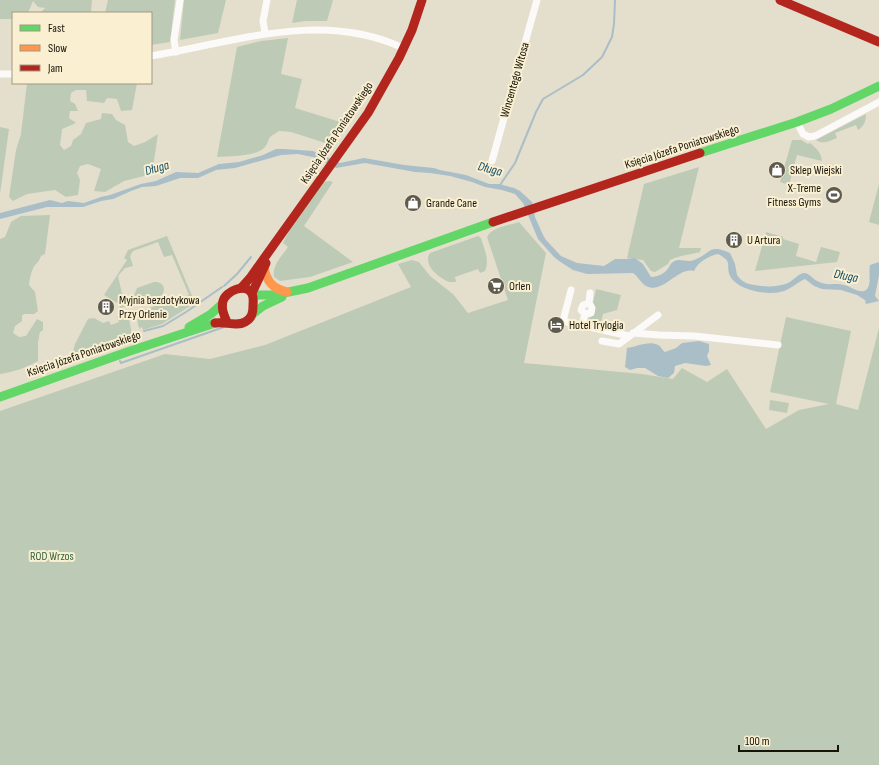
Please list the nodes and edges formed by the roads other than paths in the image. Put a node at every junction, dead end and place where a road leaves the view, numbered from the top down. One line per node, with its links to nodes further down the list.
1 (180, 0): 9 (street)
2 (268, 0): 6 (street)
3 (422, 0): 8 (main road, Księcia Józefa Poniatowskiego)
4 (537, 0): 16 (street, Wincentego Witosa)
5 (780, 0): 7 (main road)
6 (265, 33): 8 (street); 9 (street)
7 (879, 42)
8 (403, 48): 17 (main road, Księcia Józefa Poniatowskiego)
9 (176, 52): 10 (street)
10 (152, 56)
11 (0, 74): 12 (street)
12 (12, 74)
13 (879, 86): 15 (main road, Księcia Józefa Poniatowskiego)
14 (879, 102): 15 (street)
15 (798, 122): 23 (main road, Księcia Józefa Poniatowskiego)
16 (492, 161)
17 (270, 252): 18 (main road, Księcia Józefa Poniatowskiego); 19 (main road, Księcia Józefa Poniatowskiego)
18 (264, 267): 22 (main road, Księcia Józefa Poniatowskiego); 23 (main road)
19 (241, 288): 22 (main road); 24 (main road)
20 (571, 290): 28 (street)
21 (590, 293): 28 (street)
22 (253, 294): 23 (main road); 25 (main road)
23 (289, 294): 25 (main road)
24 (222, 304): 27 (main road); 30 (main road, Księcia Józefa Poniatowskiego)
25 (254, 313): 27 (main road)
26 (658, 315): 29 (street)
27 (227, 322): 30 (main road, Księcia Józefa Poniatowskiego)
28 (582, 325): 29 (street)
29 (631, 334): 31 (street); 32 (street)
30 (175, 335): 33 (main road, Księcia Józefa Poniatowskiego)
31 (602, 341)
32 (778, 345)
33 (0, 396)

